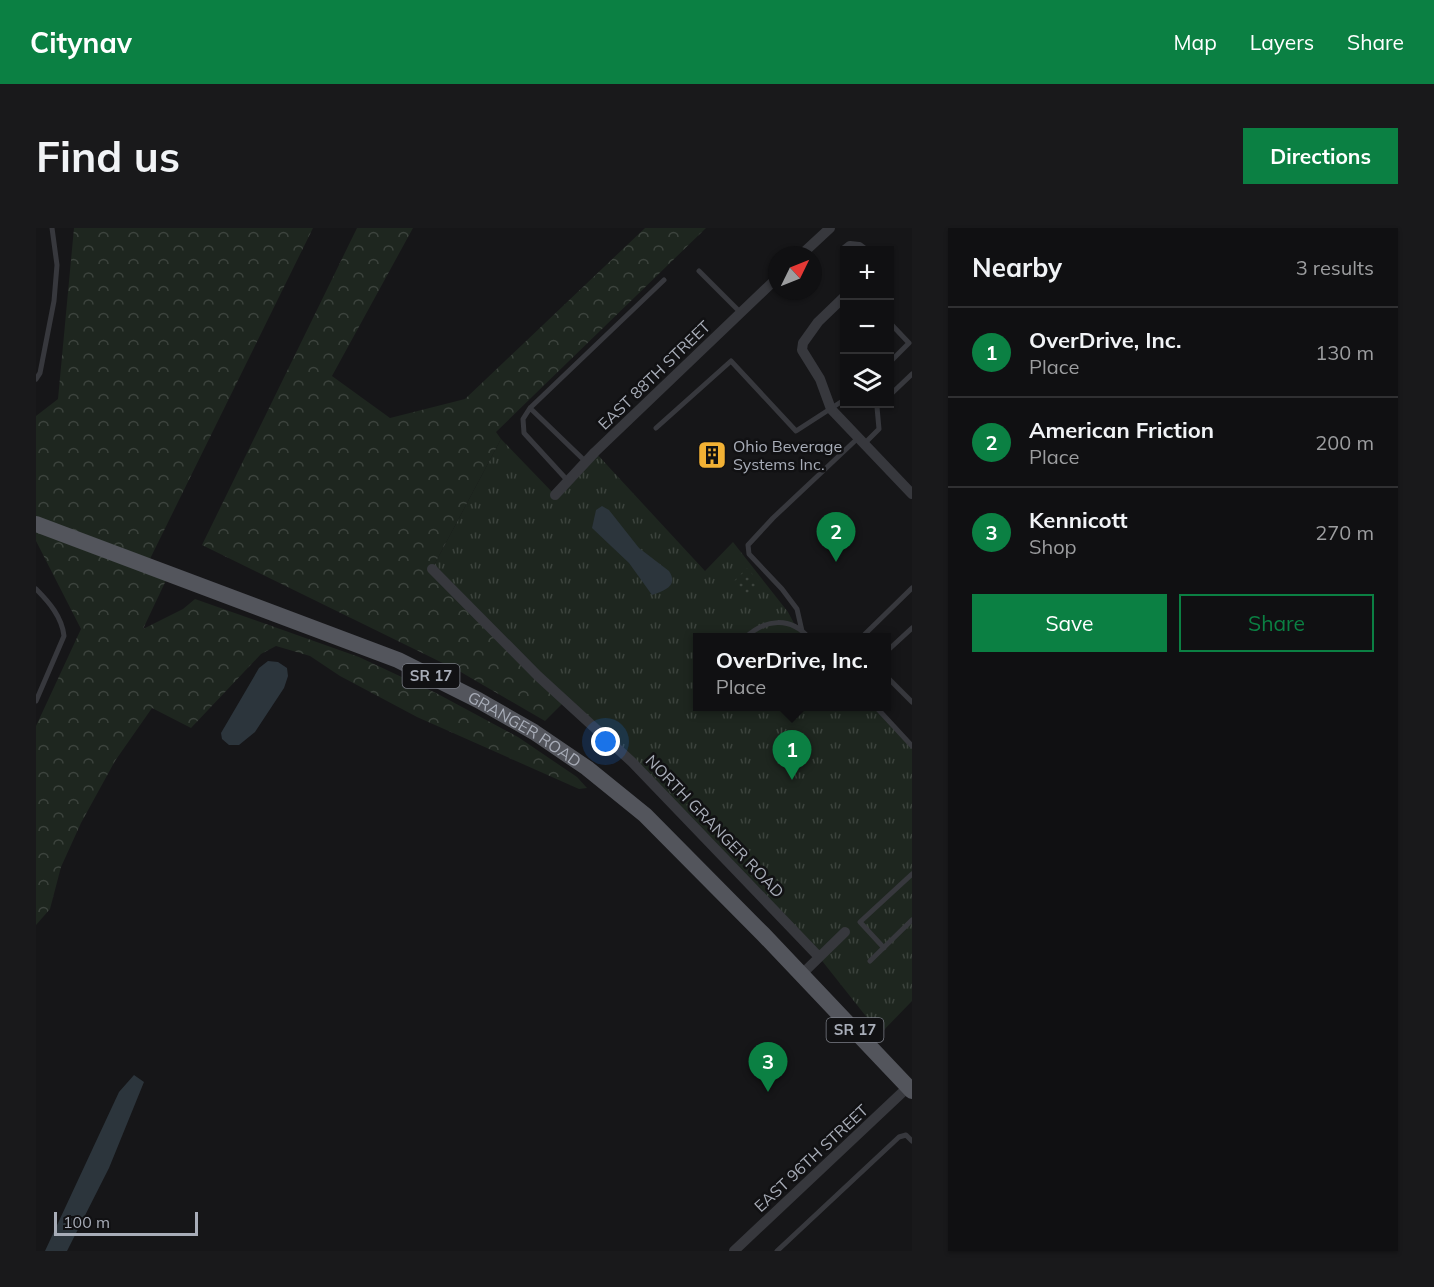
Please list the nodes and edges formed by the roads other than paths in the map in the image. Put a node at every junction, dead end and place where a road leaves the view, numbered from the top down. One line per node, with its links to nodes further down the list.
1 (52, 228): 12 (lane)
2 (830, 228): 3 (street)
3 (811, 246)
4 (699, 271): 8 (lane)
5 (664, 280): 15 (lane)
6 (768, 287): 8 (street, EAST 88TH STREET)
7 (841, 300): 17 (street)
8 (741, 313): 20 (street, EAST 88TH STREET)
9 (894, 327): 10 (lane)
10 (894, 358)
11 (912, 374): 13 (lane)
12 (36, 379)
13 (894, 391)
14 (840, 403): 17 (lane)
15 (530, 408): 20 (lane); 21 (lane)
16 (877, 408): 19 (lane)
17 (831, 409): 18 (lane); 19 (street)
18 (656, 428)
19 (861, 441): 22 (street); 29 (lane)
20 (586, 462): 21 (street, EAST 88TH STREET)
21 (568, 481): 23 (street, EAST 88TH STREET)
22 (912, 494)
23 (555, 495)
24 (36, 524): 44 (main road, GRANGER ROAD / SR 17)
25 (432, 569): 42 (street, NORTH GRANGER ROAD)
26 (912, 588): 31 (lane)
27 (36, 589): 34 (lane)
28 (912, 628): 32 (lane)
29 (802, 631): 30 (lane)
30 (750, 633)
31 (866, 633)
32 (891, 647)
33 (891, 681): 35 (lane)
34 (36, 701)
35 (912, 702)
36 (880, 711): 37 (lane)
37 (912, 746)
38 (912, 874): 41 (lane)
39 (912, 920): 41 (lane)
40 (845, 932): 42 (street)
41 (884, 948): 43 (lane)
42 (819, 957): 44 (street)
43 (870, 961)
44 (802, 974): 45 (main road, GRANGER ROAD / SR 17)
45 (910, 1089): 47 (street, EAST 96TH STREET)
46 (912, 1141): 48 (lane)
47 (734, 1251)
48 (777, 1251)

